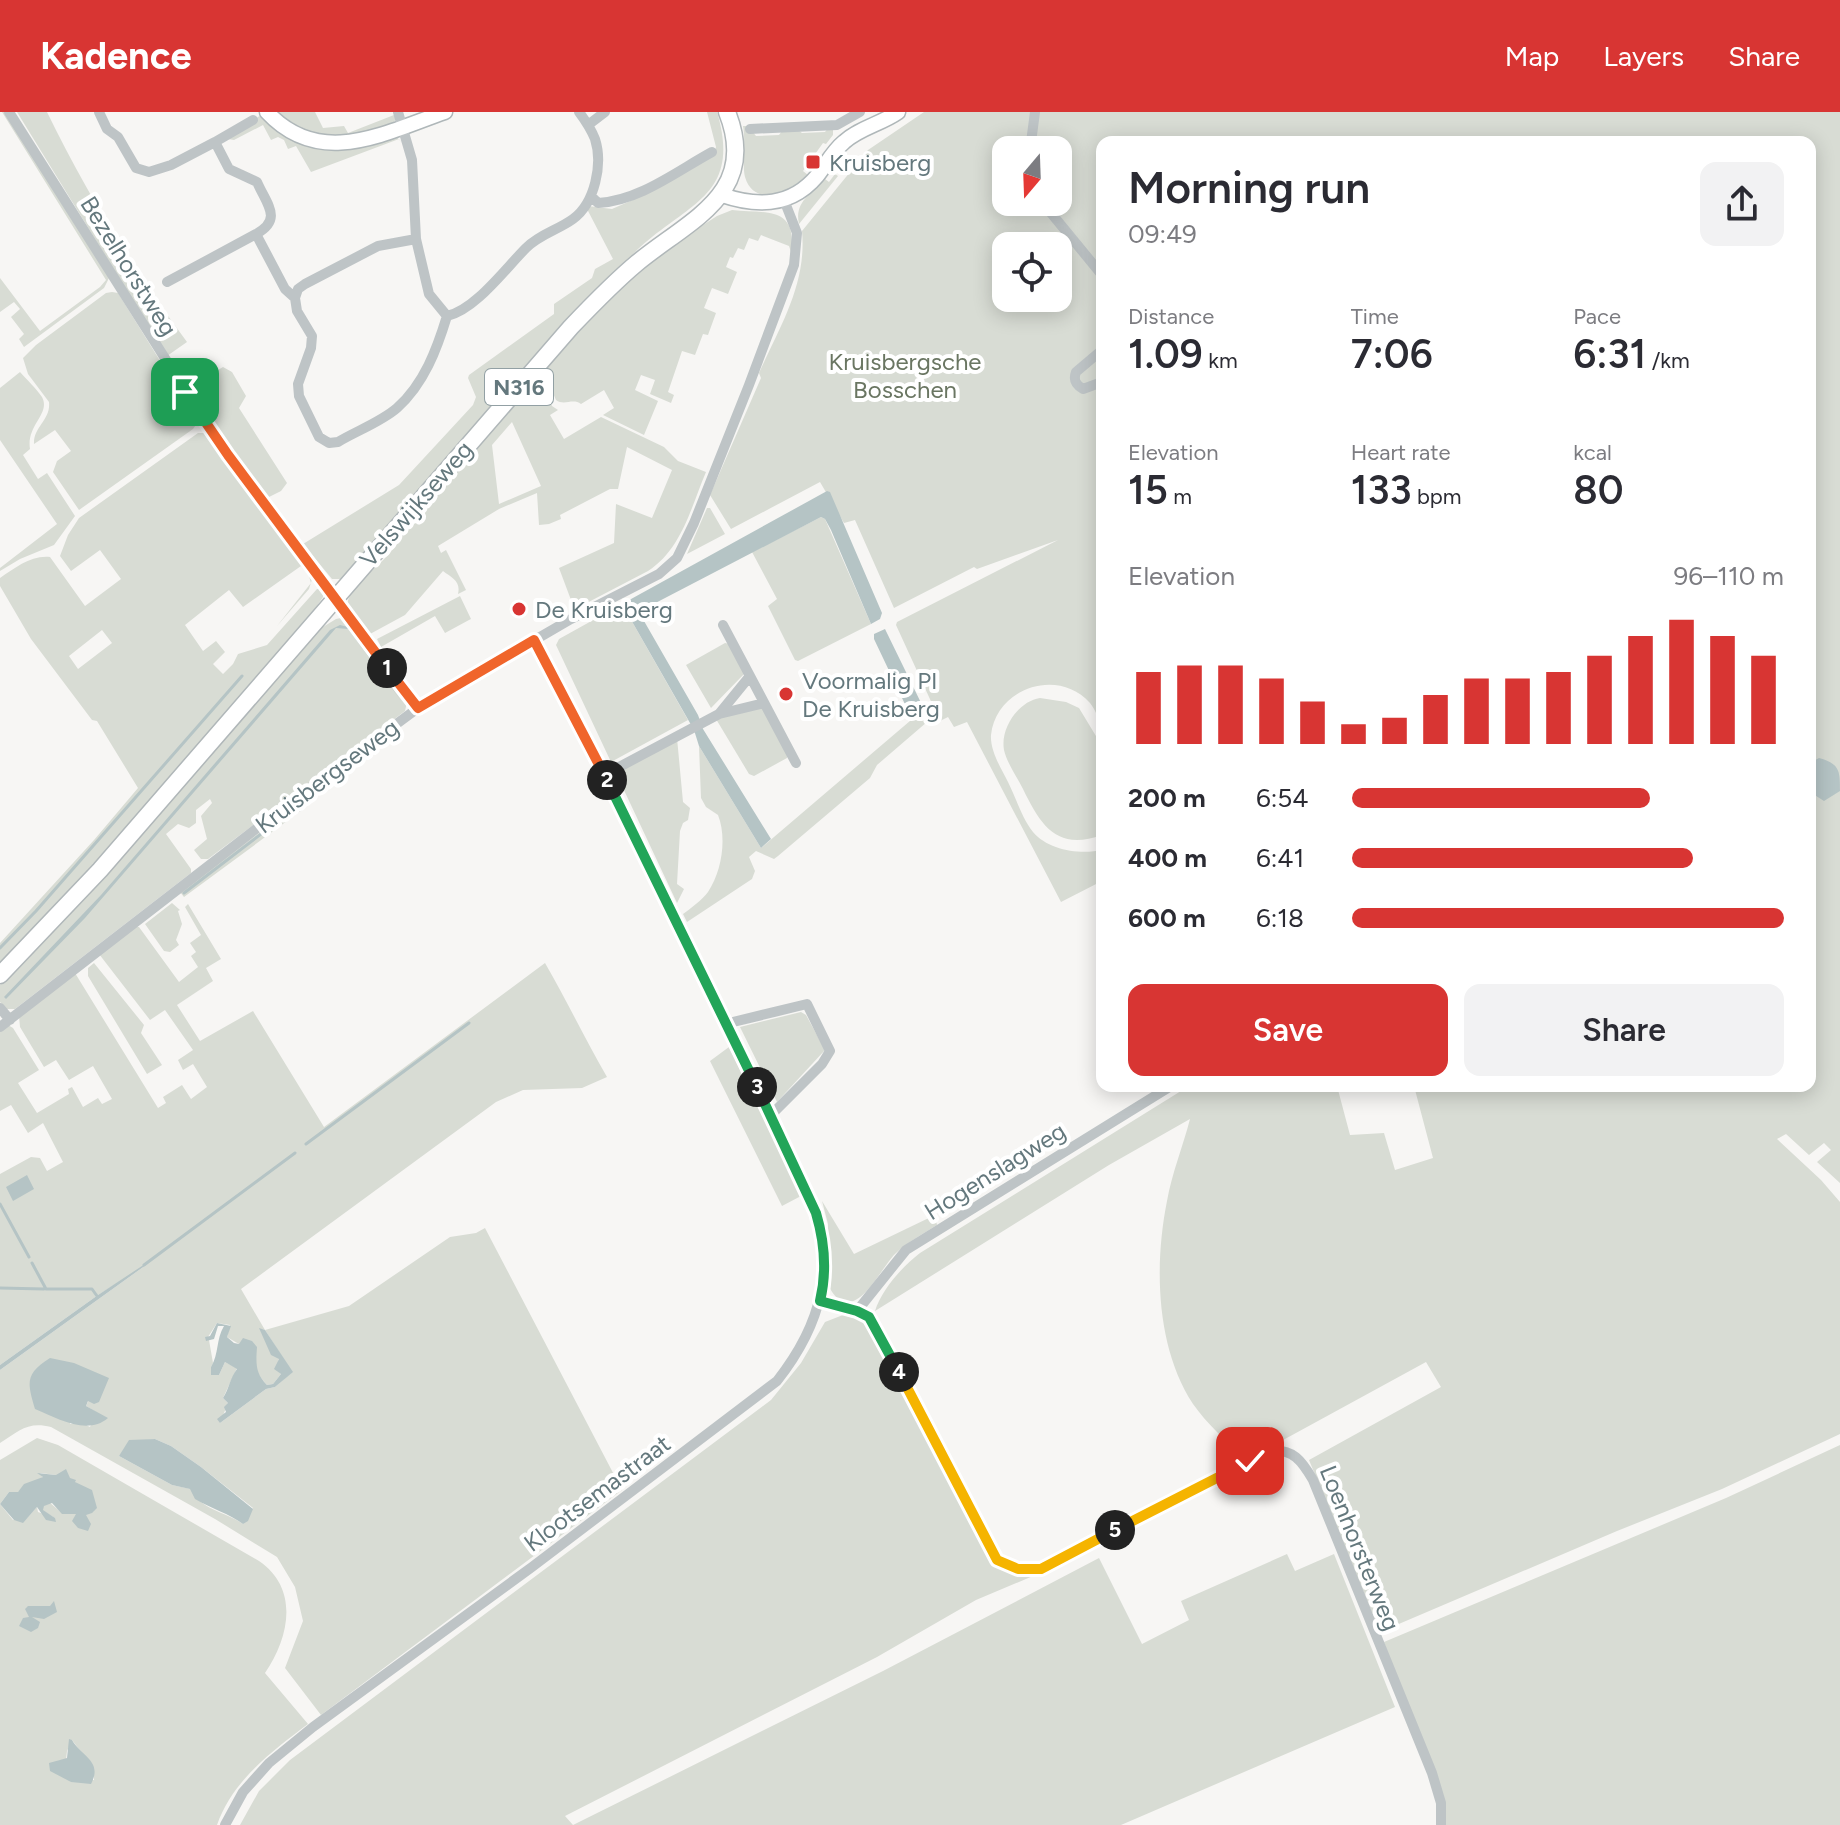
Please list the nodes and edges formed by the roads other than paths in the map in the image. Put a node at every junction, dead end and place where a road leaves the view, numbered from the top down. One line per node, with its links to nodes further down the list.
1 (9, 112): 32 (street, Bezelhorstweg)
2 (99, 112): 18 (street)
3 (267, 112): 11 (street)
4 (445, 112): 11 (street)
5 (579, 112): 14 (street)
6 (605, 112): 14 (street)
7 (727, 112): 20 (main road, N316)
8 (860, 112): 13 (street)
9 (898, 112): 16 (street)
10 (1035, 112): 17 (street)
11 (401, 119): 25 (street)
12 (253, 120): 18 (street)
13 (847, 120): 15 (street); 16 (street)
14 (588, 125): 21 (street)
15 (750, 129)
16 (855, 133): 22 (street)
17 (1032, 136)
18 (215, 142): 24 (street)
19 (712, 152): 21 (street)
20 (722, 195): 22 (street); 32 (main road, Velswijkseweg / N316)
21 (591, 196): 29 (street)
22 (784, 200): 34 (street, Kruisbergseweg)
23 (1054, 216): 26 (street)
24 (256, 234): 27 (street); 28 (street)
25 (416, 239): 28 (street); 29 (street)
26 (1096, 268)
27 (167, 282)
28 (295, 298): 29 (street)
29 (447, 316)
30 (1096, 355): 31 (street)
31 (1096, 384)
32 (335, 599): 37 (street, Bezelhorstweg); 41 (main road, Velswijkseweg / N316)
33 (723, 625): 35 (street)
34 (534, 640): 37 (street, Kruisbergseweg); 40 (street, Klootsemastraat)
35 (750, 676): 36 (street); 38 (street)
36 (764, 703): 38 (street); 39 (street)
37 (418, 708): 43 (street, Kruisbergseweg)
38 (719, 714): 40 (street)
39 (796, 763)
40 (604, 775): 44 (street, Klootsemastraat)
41 (0, 975)
42 (0, 1008): 43 (street)
43 (10, 1020): 45 (street, Kruisbergseweg)
44 (725, 1024): 47 (street, Klootsemastraat); 47 (street)
45 (0, 1027)
46 (1161, 1092): 49 (street, Hogenslagweg)
47 (771, 1115): 48 (street, Klootsemastraat)
48 (820, 1301): 49 (street); 50 (street, Klootsemastraat)
49 (857, 1311): 51 (street, Loenhorsterweg)
50 (225, 1825)
51 (1441, 1825)

